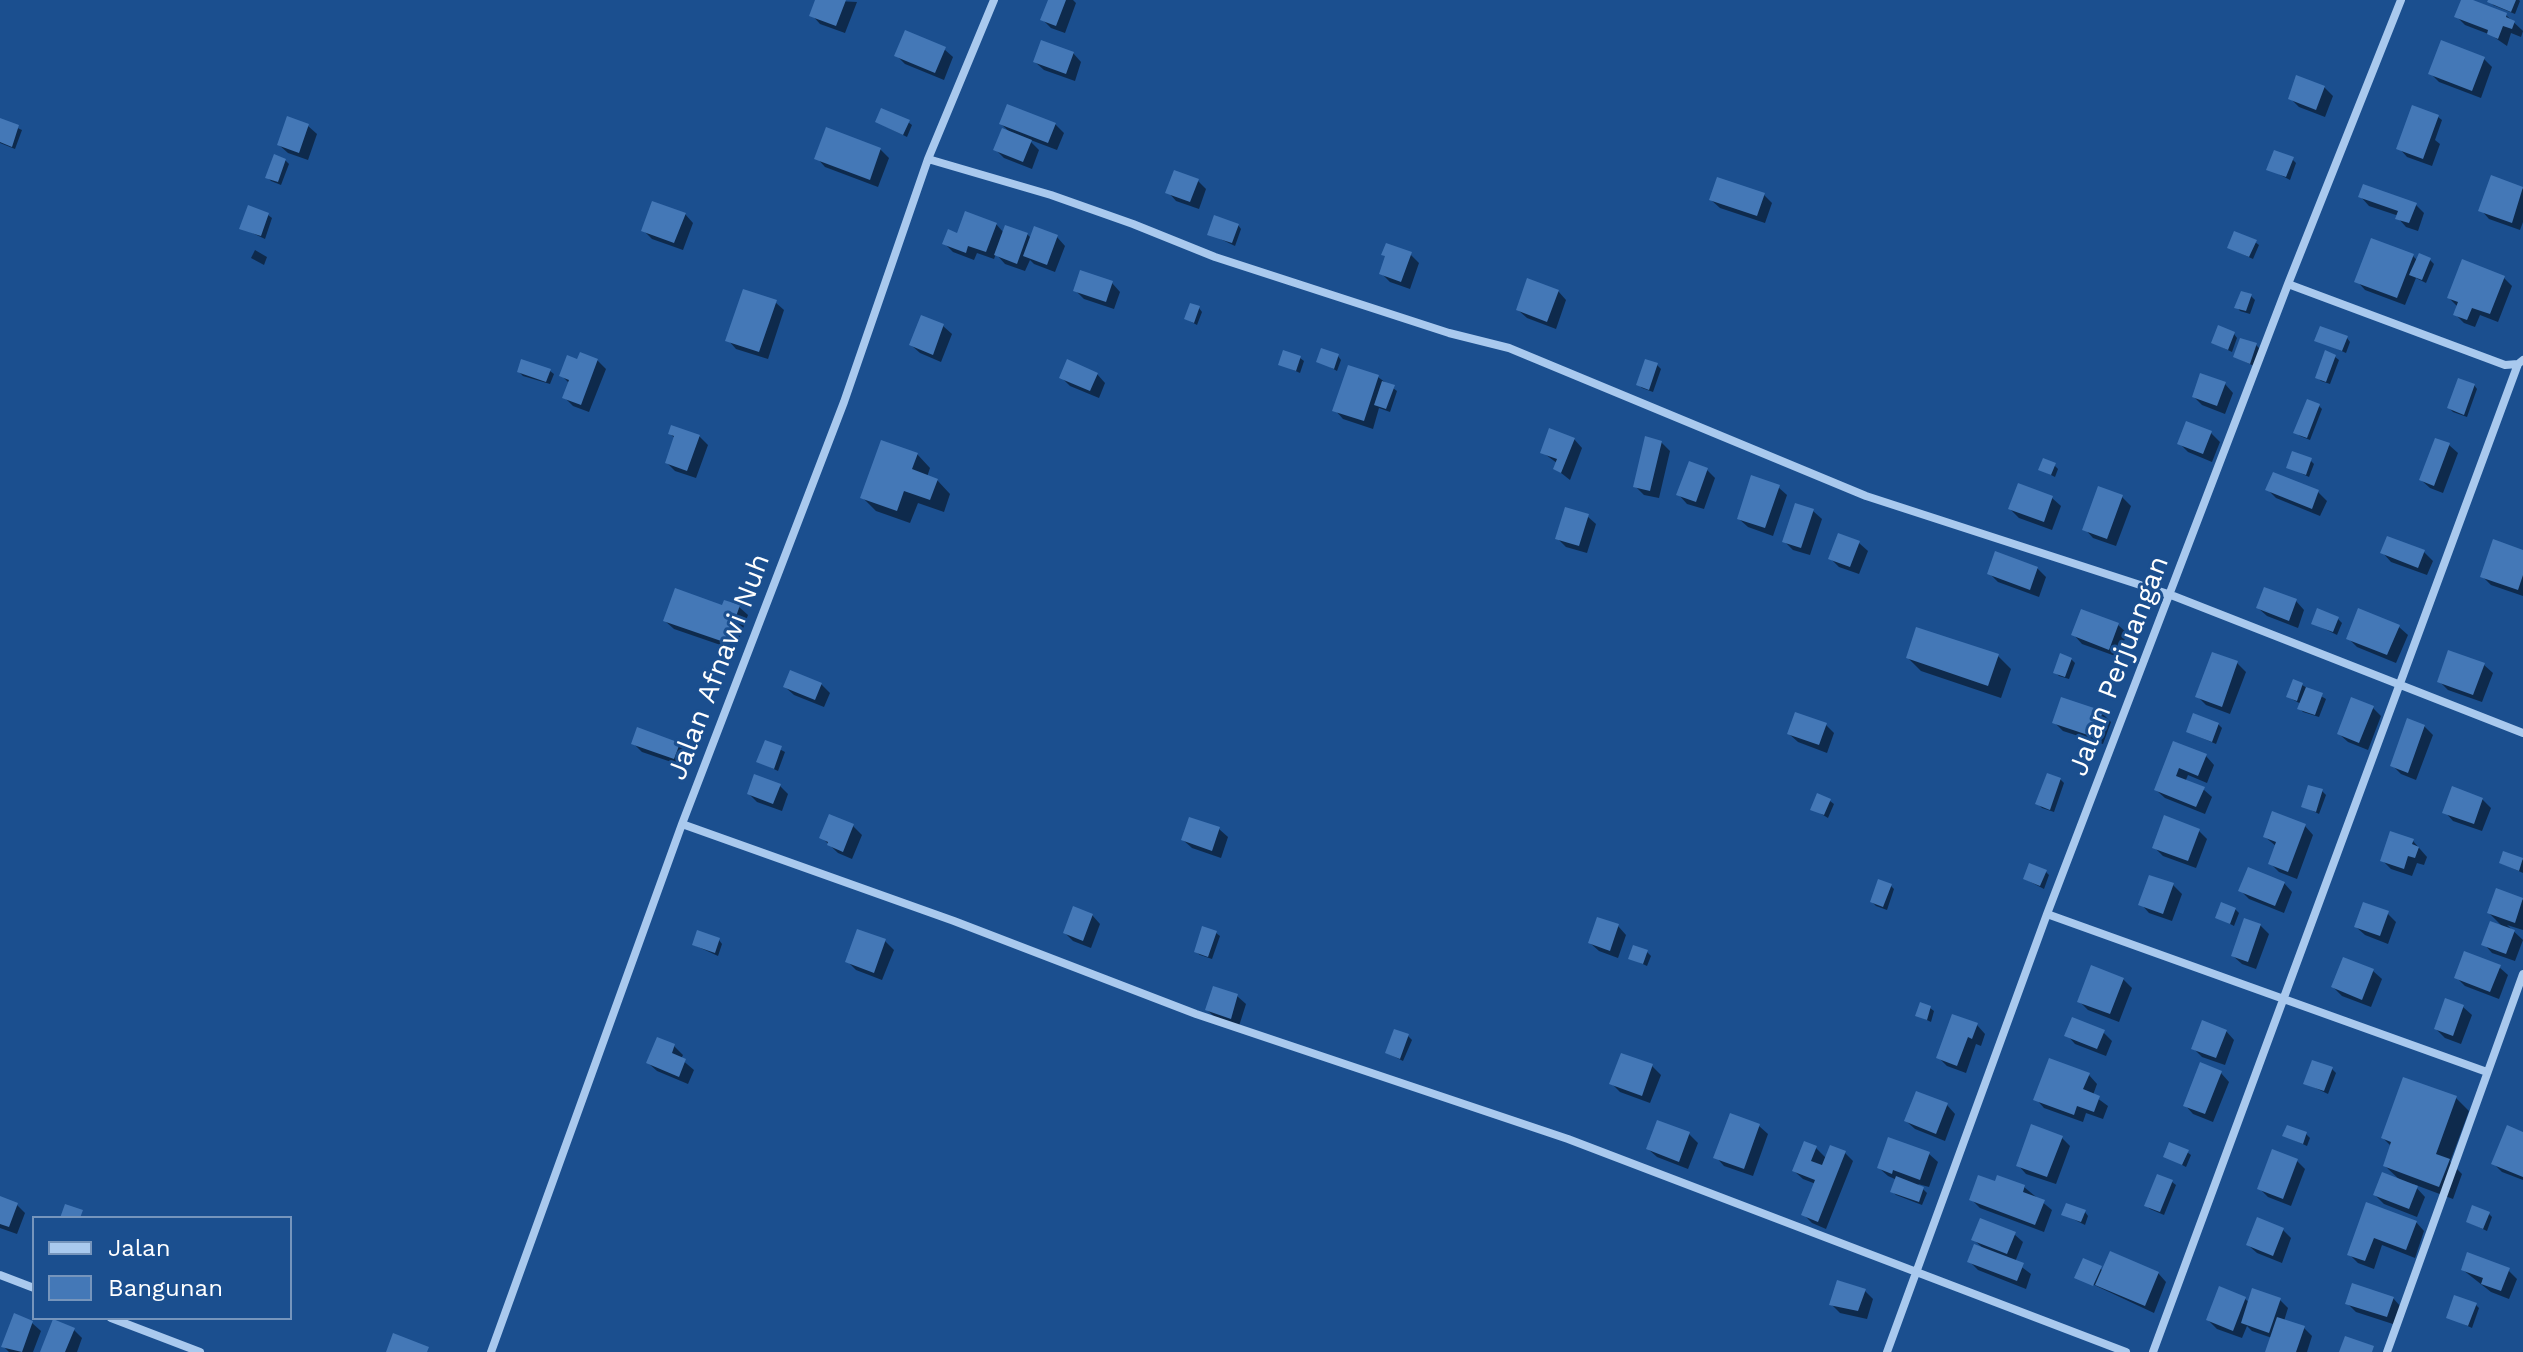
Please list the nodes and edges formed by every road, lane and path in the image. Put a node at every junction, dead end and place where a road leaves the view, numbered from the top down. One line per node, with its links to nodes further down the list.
1 (994, 0): 3 (street, Jalan Afnawi Nuh)
2 (2401, 0): 4 (street, Jalan Perjuangan)
3 (928, 159): 6 (street); 9 (street, Jalan Afnawi Nuh)
4 (2288, 284): 5 (street); 6 (street, Jalan Perjuangan)
5 (2521, 362): 7 (street)
6 (2171, 595): 7 (street); 10 (street, Jalan Perjuangan)
7 (2398, 685): 8 (street); 12 (street)
8 (2523, 733)
9 (682, 824): 14 (street); 19 (street, Jalan Afnawi Nuh)
10 (2047, 914): 12 (street); 14 (street, Jalan Perjuangan)
11 (2523, 974): 13 (street)
12 (2283, 1001): 13 (street); 22 (street)
13 (2487, 1072): 23 (street)
14 (1915, 1273): 20 (street, Jalan Perjuangan); 21 (street)
15 (0, 1275): 16 (street)
16 (32, 1287)
17 (116, 1320): 18 (street)
18 (200, 1352)
19 (491, 1352)
20 (1887, 1352)
21 (2126, 1352)
22 (2153, 1352)
23 (2387, 1352)

